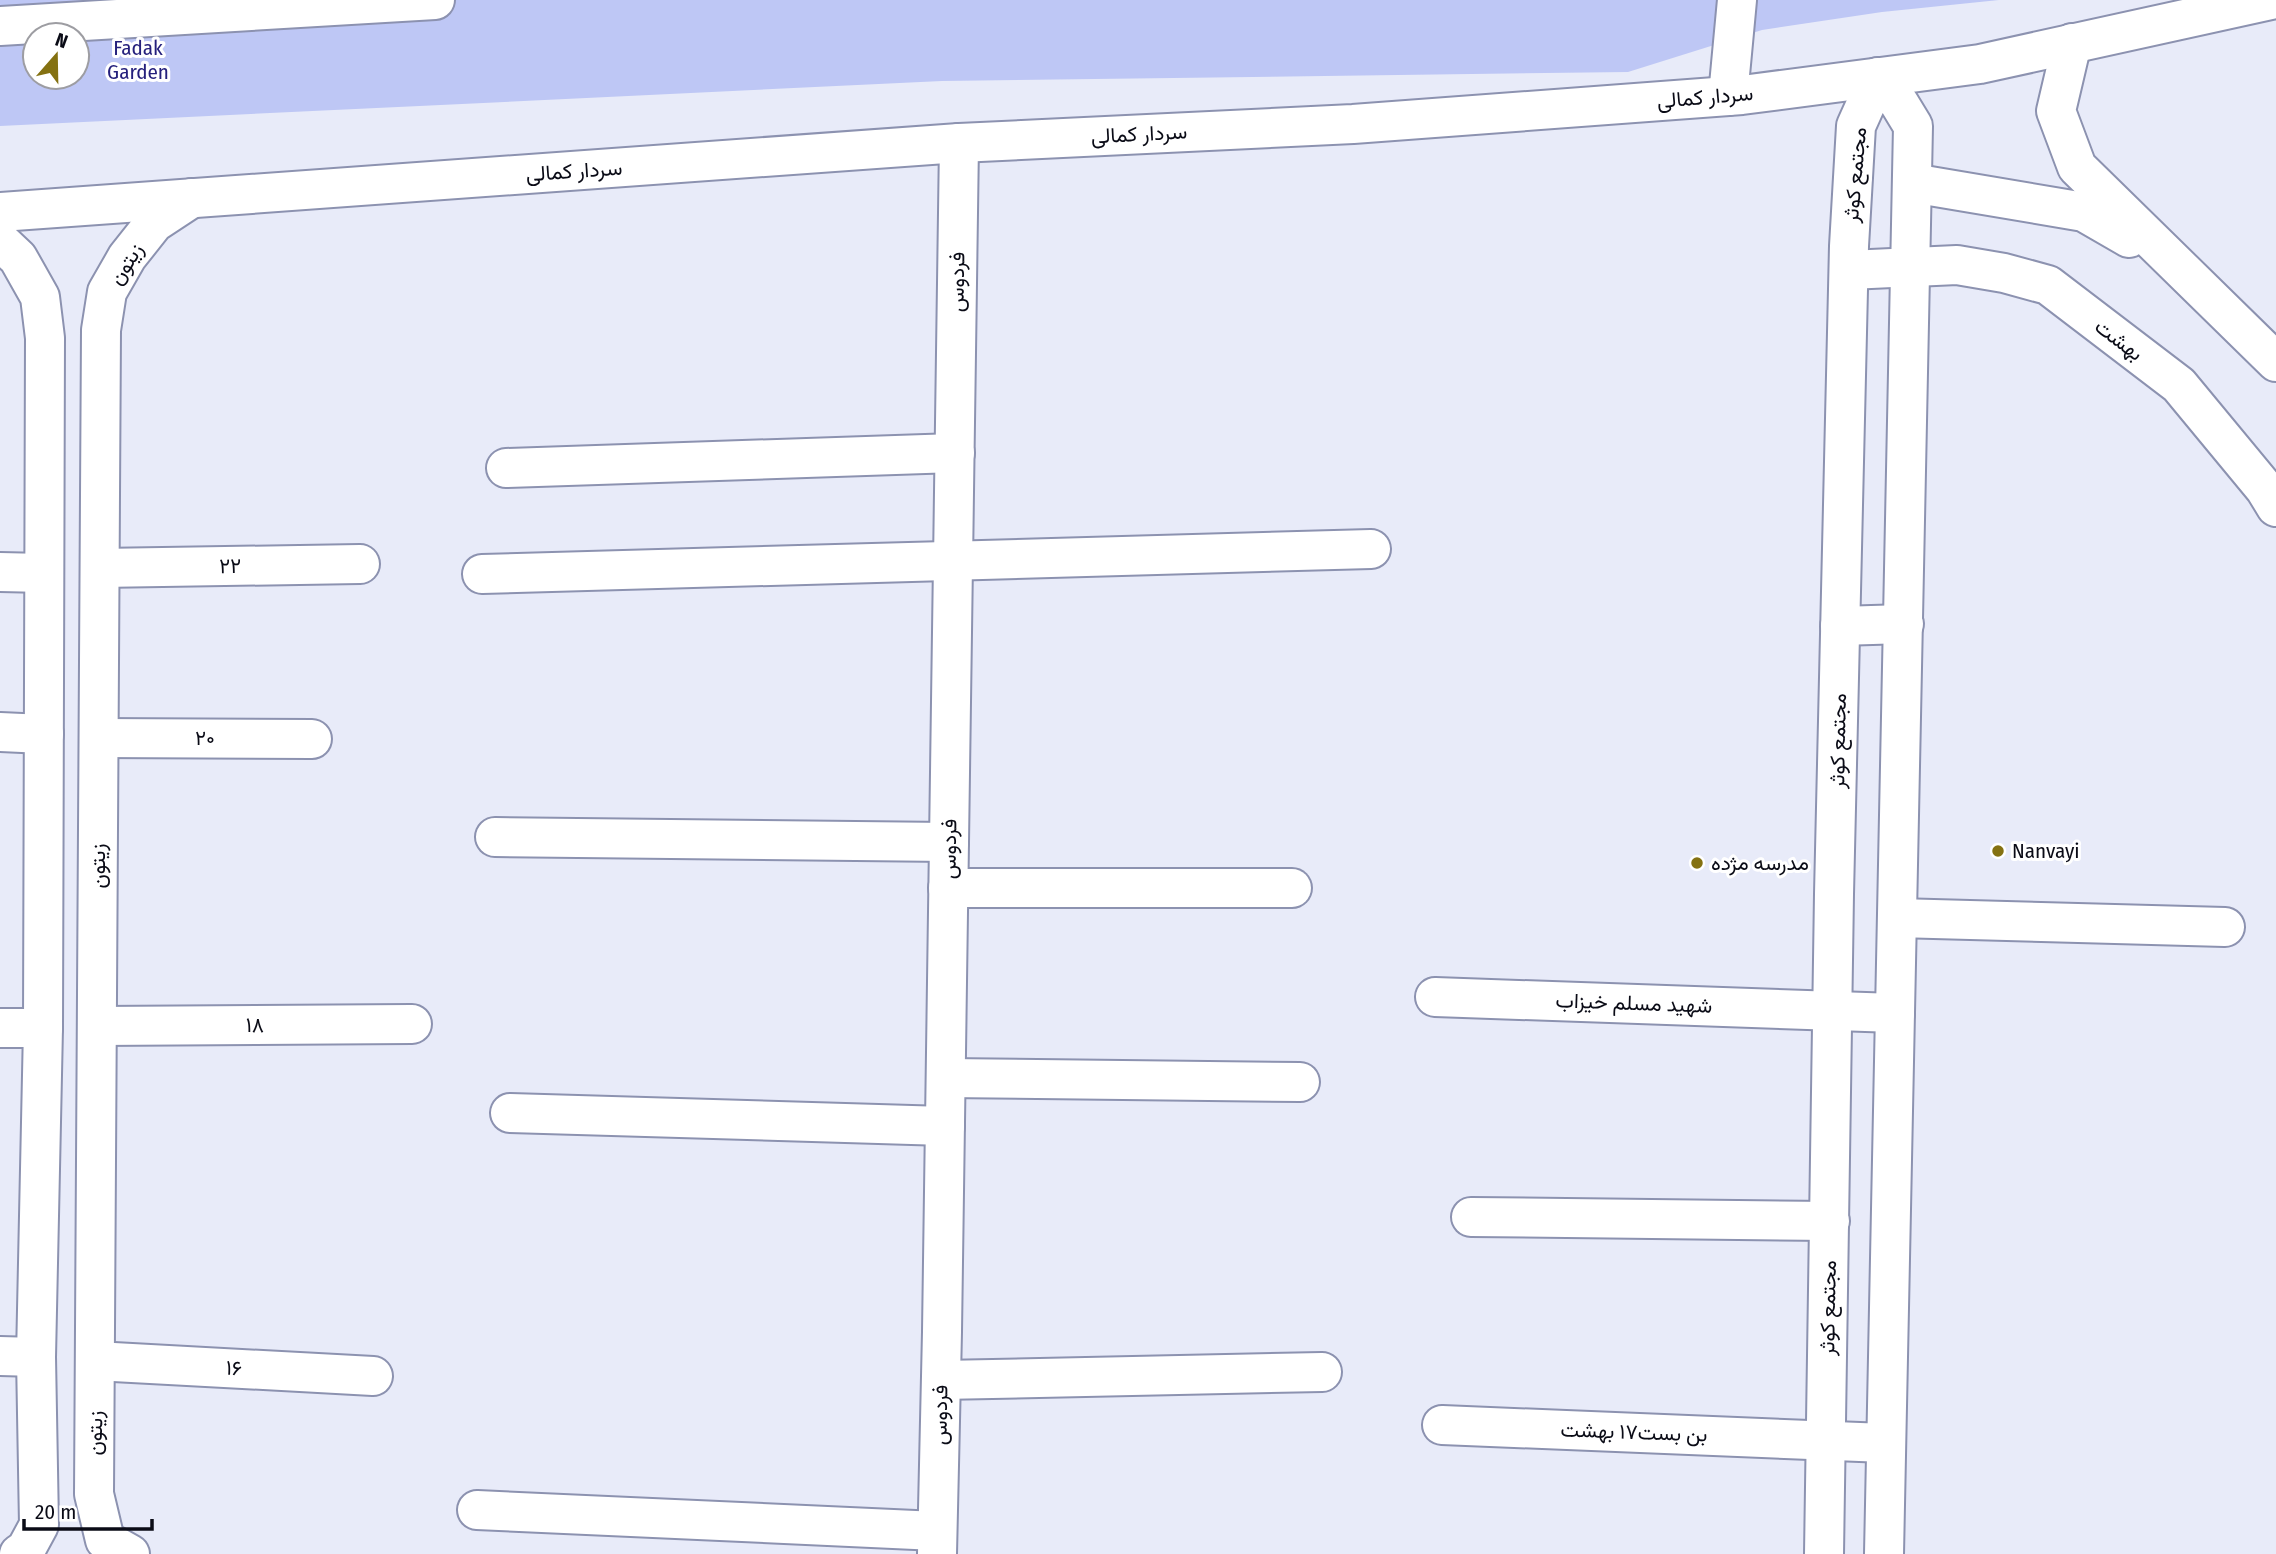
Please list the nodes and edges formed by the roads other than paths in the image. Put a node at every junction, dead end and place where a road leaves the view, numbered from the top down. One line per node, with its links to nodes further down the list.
1 (435, 0): 4 (street)
2 (1737, 0): 7 (street)
3 (2271, 0): 5 (street, سردار کمالی)
4 (0, 26)
5 (2072, 43): 6 (street, سردار کمالی); 15 (street)
6 (1878, 77): 7 (street, سردار کمالی); 9 (street); 14 (street, مجتمع کوثر)
7 (1728, 96): 8 (street, سردار کمالی)
8 (959, 143): 10 (street, سردار کمالی); 19 (street, فردوس)
9 (1912, 183): 13 (street); 15 (street)
10 (192, 198): 11 (street, سردار کمالی); 16 (street, زیتون)
11 (0, 212)
12 (0, 241): 17 (street)
13 (1910, 268): 14 (street, بهشت); 21 (street, بهشت); 29 (street)
14 (1849, 270): 30 (street, مجتمع کوثر)
15 (2182, 270): 18 (street)
16 (101, 330): 17 (street); 25 (street, زیتون)
17 (45, 338): 27 (street)
18 (2276, 362)
19 (955, 453): 20 (street); 23 (street, فردوس)
20 (506, 468)
21 (2276, 507)
22 (1371, 549): 23 (street)
23 (953, 561): 28 (street); 36 (street, فردوس)
24 (360, 564): 25 (street, ۲۲)
25 (100, 568): 33 (street, زیتون)
26 (0, 572): 27 (street)
27 (44, 573): 32 (street)
28 (482, 574)
29 (1904, 624): 30 (street); 39 (street)
30 (1840, 626): 42 (street, مجتمع کوثر)
31 (0, 732): 32 (street)
32 (44, 734): 47 (street)
33 (99, 738): 34 (street, ۲۰); 45 (street, زیتون)
34 (312, 738)
35 (495, 837): 36 (street)
36 (949, 842): 37 (street, فردوس)
37 (948, 888): 38 (street); 48 (street, فردوس)
38 (1292, 888)
39 (1897, 918): 40 (street); 43 (street)
40 (2225, 927)
41 (1435, 997): 42 (street, شهید مسلم خیزاب)
42 (1833, 1010): 43 (street, شهید مسلم خیزاب); 53 (street, مجتمع کوثر)
43 (1895, 1013): 61 (street)
44 (412, 1024): 45 (street, ۱۸)
45 (98, 1026): 55 (street, زیتون)
46 (0, 1028): 47 (street)
47 (43, 1028): 54 (street)
48 (946, 1078): 49 (street); 51 (street, فردوس)
49 (1300, 1083)
50 (510, 1113): 51 (street)
51 (945, 1126): 58 (street, فردوس)
52 (1471, 1217): 53 (street)
53 (1830, 1221): 60 (street, مجتمع کوثر)
54 (18, 1357): 64 (street)
55 (95, 1361): 57 (street, ۱۶); 65 (street, زیتون)
56 (1322, 1372): 58 (street)
57 (373, 1376)
58 (941, 1380): 63 (street, فردوس)
59 (1442, 1425): 60 (street, بن بست۱۷ بهشت)
60 (1826, 1439): 61 (street, بن بست۱۷ بهشت); 66 (street, مجتمع کوثر)
61 (1885, 1443): 67 (street)
62 (477, 1510): 63 (street)
63 (937, 1543)
64 (19, 1554)
65 (130, 1554)
66 (1824, 1554)
67 (1884, 1554)

